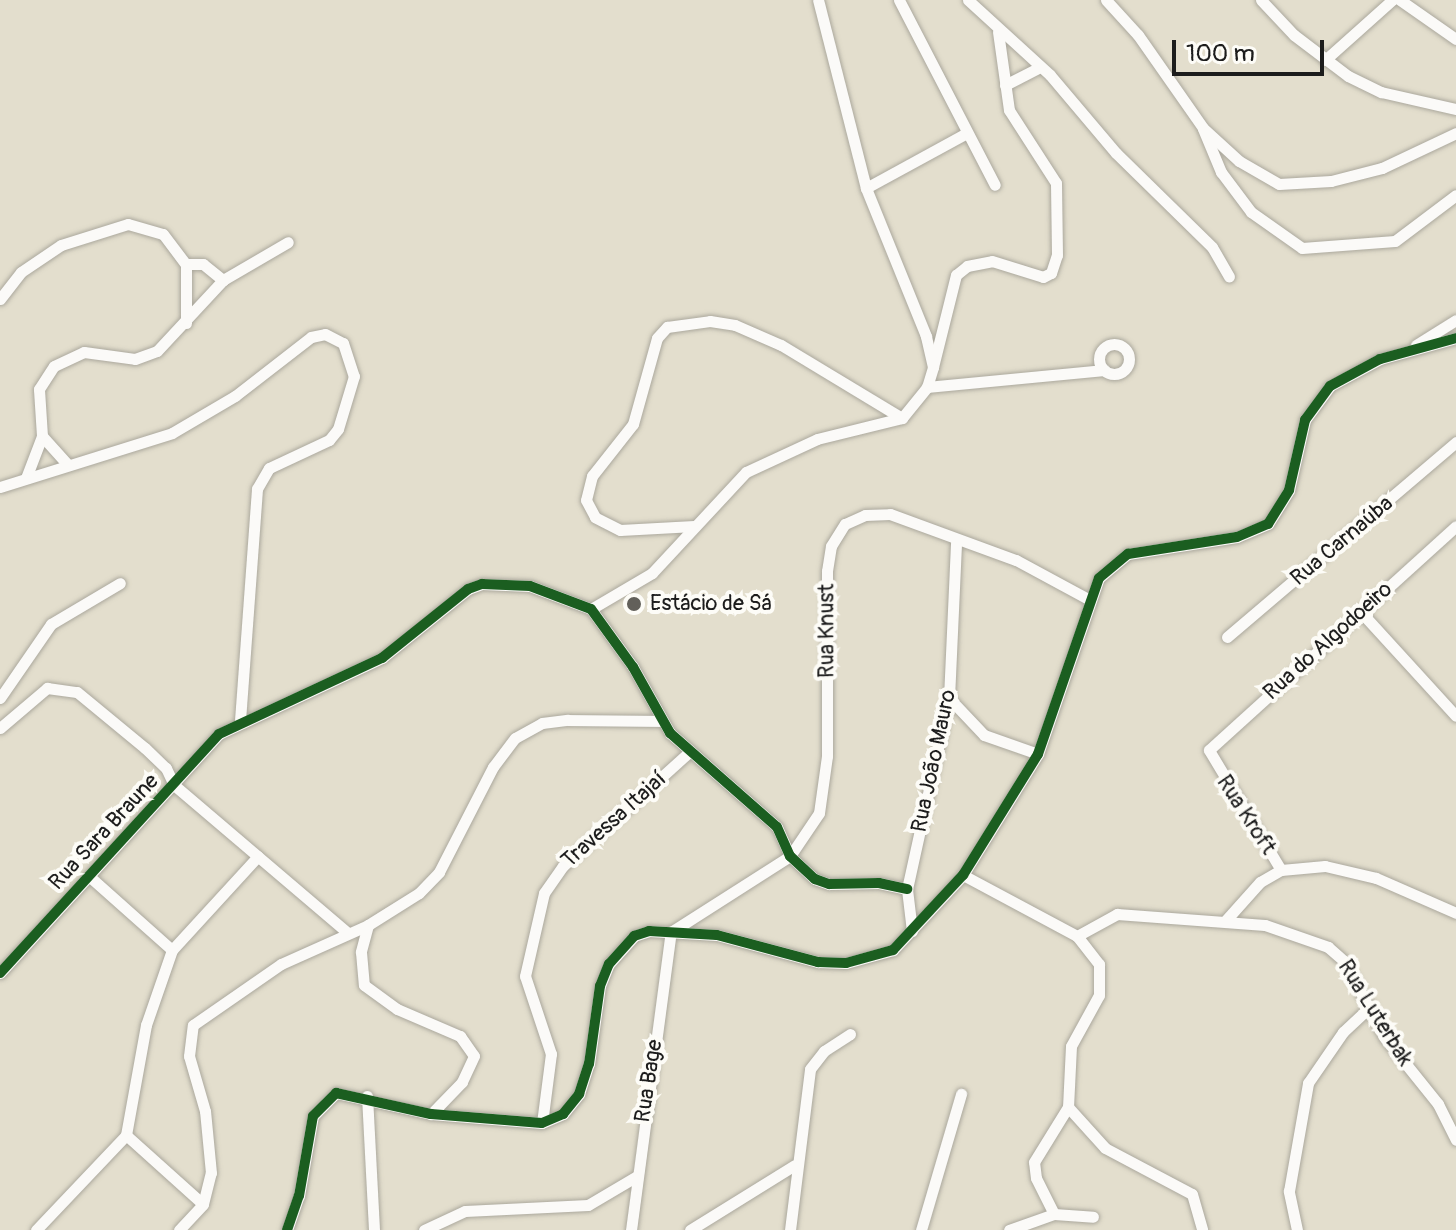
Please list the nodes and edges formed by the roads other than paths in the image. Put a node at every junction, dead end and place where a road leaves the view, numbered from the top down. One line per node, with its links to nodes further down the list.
1 (818, 0): 18 (street)
2 (899, 0): 15 (street)
3 (968, 0): 8 (street)
4 (1106, 0): 14 (street)
5 (1261, 0): 10 (street)
6 (1392, 0): 10 (street)
7 (1400, 0): 9 (street)
8 (998, 32): 11 (street); 12 (street)
9 (1456, 39)
10 (1325, 60): 13 (street)
11 (1038, 68): 12 (street); 22 (street)
12 (1005, 89): 29 (street)
13 (1456, 109)
14 (1203, 128): 16 (street); 19 (street)
15 (967, 133): 17 (street); 18 (street)
16 (1456, 133)
17 (995, 185)
18 (866, 188): 29 (street)
19 (1456, 195)
20 (288, 242): 23 (street)
21 (186, 264): 23 (street); 24 (street); 26 (street)
22 (1229, 277)
23 (223, 280): 26 (street)
24 (0, 299)
25 (1456, 320): 28 (street)
26 (186, 323): 33 (street)
27 (1456, 338): 28 (street)
28 (1412, 348): 42 (street)
29 (933, 367): 31 (street)
30 (1104, 370): 31 (street)
31 (927, 387): 32 (street)
32 (902, 418): 38 (street); 38 (street)
33 (42, 436): 35 (street); 36 (street)
34 (1456, 442): 45 (street, Rua Carnaúba)
35 (68, 465): 36 (street); 50 (street)
36 (26, 478): 37 (street)
37 (0, 487)
38 (694, 526): 43 (street)
39 (1456, 526): 44 (street, Rua do Algodoeiro)
40 (956, 541): 42 (street, Rua Knust); 47 (street, Rua João Mauro); 57 (street, Rua Knust)
41 (120, 583): 46 (street)
42 (1088, 599): 53 (street)
43 (591, 609): 49 (street); 50 (street, Rua Sara Braune)
44 (1360, 611): 48 (street); 54 (street, Rua do Algodoeiro)
45 (1227, 637)
46 (0, 698)
47 (949, 698): 53 (street); 61 (street, Rua João Mauro)
48 (1456, 716)
49 (661, 721): 52 (street); 64 (street)
50 (240, 722): 55 (street, Rua Sara Braune)
51 (0, 728): 55 (street)
52 (688, 753): 57 (street); 77 (street, Travessa Itajaí)
53 (1038, 754): 59 (street)
54 (1210, 760): 58 (street, Rua Kroft)
55 (174, 785): 56 (street, Rua Sara Braune); 60 (street, Rua Sara Braune)
56 (258, 856): 66 (street, Rua Sara Braune); 69 (street)
57 (790, 856): 61 (street); 67 (street, Rua Knust)
58 (1281, 870): 62 (street); 63 (street)
59 (963, 875): 65 (street); 68 (street)
60 (90, 877): 69 (street); 70 (street, Rua Sara Braune)
61 (907, 889): 65 (street, Rua João Mauro)
62 (1456, 913)
63 (1226, 920): 68 (street, Rua Luterbak); 71 (street, Rua Luterbak)
64 (368, 925): 66 (street); 76 (street)
65 (912, 931): 67 (street)
66 (347, 932): 82 (street)
67 (671, 932): 77 (street); 81 (street, Rua Bage)
68 (1077, 936): 75 (street)
69 (172, 950): 78 (street)
70 (0, 973)
71 (1371, 1006): 79 (street, Rua Luterbak); 96 (street)
72 (850, 1034): 80 (street)
73 (961, 1094): 93 (street)
74 (367, 1096): 76 (street); 87 (street); 88 (street)
75 (1068, 1107): 83 (street); 95 (street)
76 (431, 1114): 77 (street)
77 (542, 1123)
78 (126, 1135): 82 (street); 85 (street)
79 (1456, 1140)
80 (795, 1165): 91 (street); 92 (street)
81 (637, 1176): 89 (street); 90 (street, Rua Bage)
82 (203, 1204): 86 (street)
83 (1054, 1214): 84 (street); 94 (street)
84 (1093, 1217)
85 (36, 1230)
86 (179, 1230)
87 (287, 1230)
88 (374, 1230)
89 (424, 1230)
90 (631, 1230)
91 (690, 1230)
92 (790, 1230)
93 (921, 1230)
94 (1009, 1230)
95 (1202, 1230)
96 (1297, 1230)

